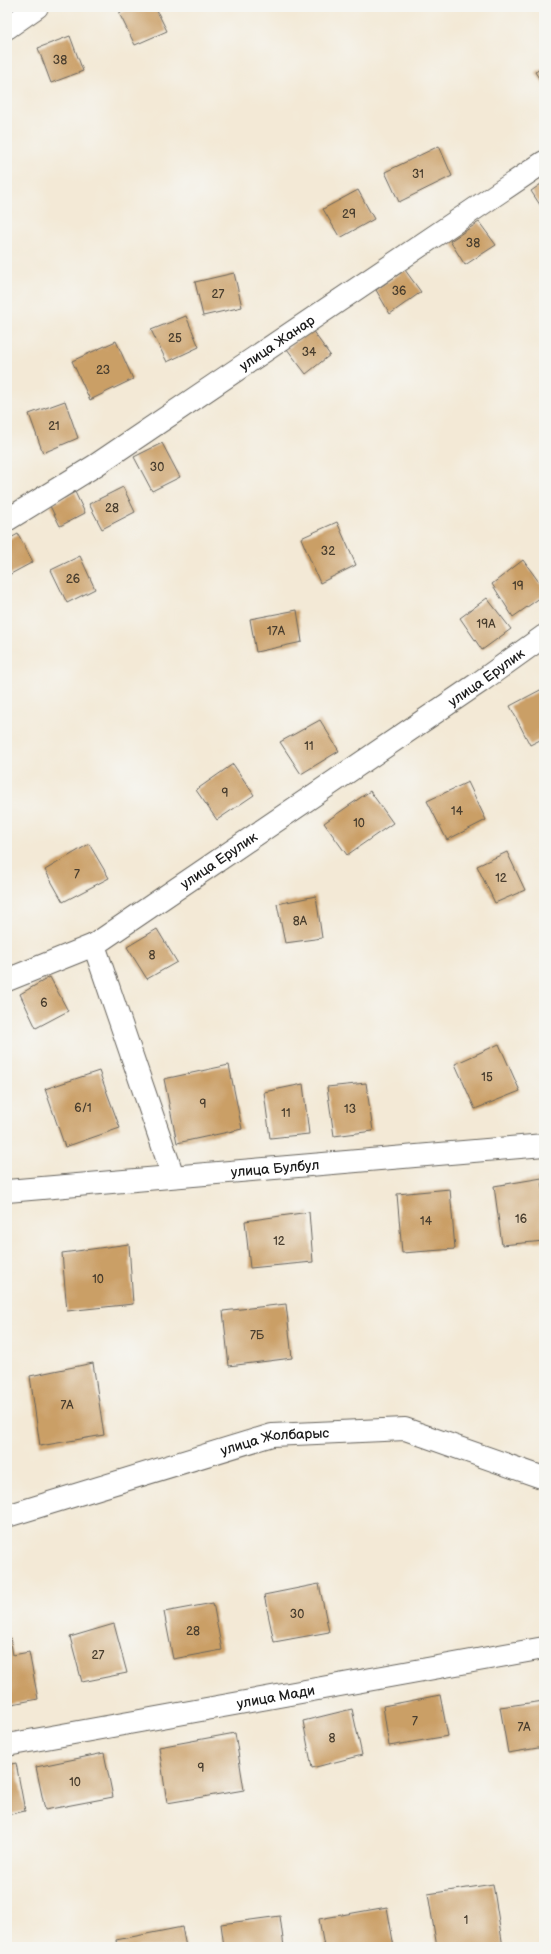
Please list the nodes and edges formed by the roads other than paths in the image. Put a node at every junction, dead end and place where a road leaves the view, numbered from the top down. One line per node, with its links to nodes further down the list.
1 (37, 7): 2 (street)
2 (7, 28)
3 (544, 162): 4 (street, улица Жанар)
4 (7, 520)
5 (544, 636): 6 (street, улица Ерулик)
6 (94, 945): 7 (street, улица Ерулик); 9 (street)
7 (7, 980)
8 (544, 1145): 9 (street, улица Булбул)
9 (173, 1176): 10 (street, улица Булбул)
10 (7, 1191)
11 (544, 1478): 12 (street, улица Жолбарыс)
12 (7, 1516)
13 (544, 1648): 14 (street, улица Мади)
14 (7, 1745)

